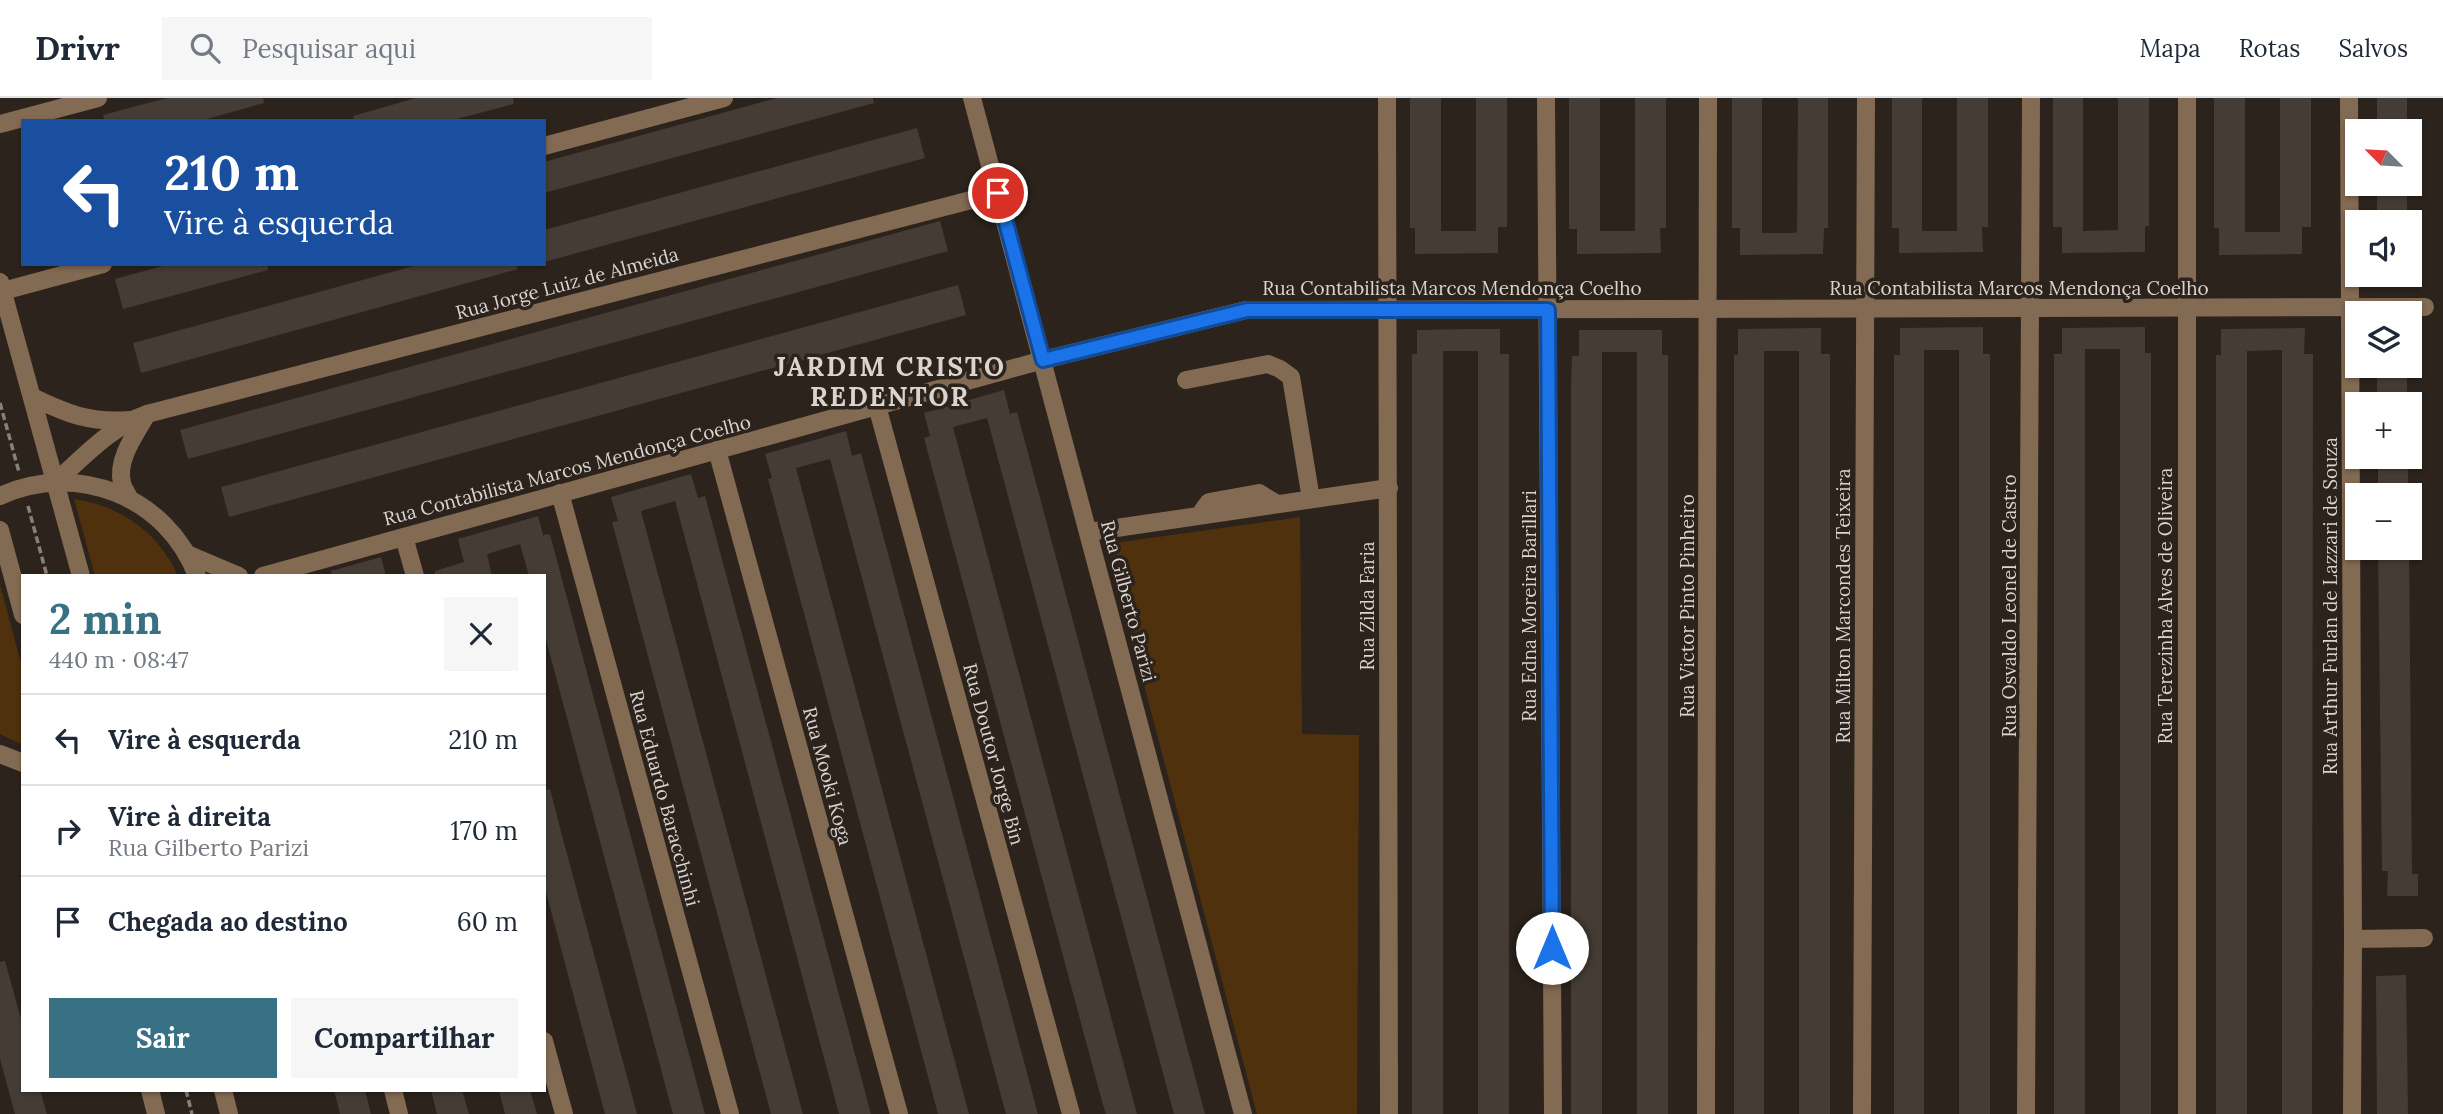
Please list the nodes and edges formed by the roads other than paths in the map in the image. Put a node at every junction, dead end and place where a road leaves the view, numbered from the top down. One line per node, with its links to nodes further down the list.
1 (98, 98): 11 (street)
2 (724, 98): 12 (street)
3 (972, 98): 13 (street, Rua Gilberto Parizi)
4 (1387, 98): 24 (street, Rua Zilda Faria)
5 (1546, 98): 25 (street, Rua Edna Moreira Barillari)
6 (1708, 98): 20 (street, Rua Victor Pinto Pinheiro)
7 (1866, 98): 21 (street, Rua Milton Marcondes Teixeira)
8 (2031, 98): 22 (street, Rua Osvaldo Leonel de Castro)
9 (2187, 98): 23 (street, Rua Terezinha Alves de Oliveira)
10 (2349, 98): 16 (street, Rua Arthur Furlan de Lazzari de Souza)
11 (0, 124)
12 (546, 145)
13 (998, 193): 26 (street, Rua Gilberto Parizi); 31 (street, Rua Jorge Luiz de Almeida)
14 (94, 266): 15 (street)
15 (1, 286): 29 (street)
16 (2350, 301)
17 (2422, 307): 18 (street, Rua Contabilista Marcos Mendonça Coelho)
18 (2425, 307)
19 (2345, 308): 23 (street, Rua Contabilista Marcos Mendonça Coelho)
20 (1709, 309): 21 (street, Rua Contabilista Marcos Mendonça Coelho); 25 (street, Rua Contabilista Marcos Mendonça Coelho); 67 (street, Rua Victor Pinto Pinheiro)
21 (1866, 309): 22 (street, Rua Contabilista Marcos Mendonça Coelho); 68 (street, Rua Milton Marcondes Teixeira)
22 (2032, 309): 23 (street, Rua Contabilista Marcos Mendonça Coelho); 69 (street, Rua Osvaldo Leonel de Castro)
23 (2186, 309): 70 (street, Rua Terezinha Alves de Oliveira)
24 (1389, 310): 25 (street, Rua Contabilista Marcos Mendonça Coelho); 26 (street, Rua Contabilista Marcos Mendonça Coelho); 34 (street, Rua Zilda Faria)
25 (1548, 310): 66 (street, Rua Edna Moreira Barillari)
26 (1043, 360): 30 (street, Rua Contabilista Marcos Mendonça Coelho); 40 (street, Rua Gilberto Parizi)
27 (2350, 378): 52 (street, Rua Arthur Furlan de Lazzari de Souza)
28 (1186, 380): 38 (street)
29 (32, 397): 31 (street); 33 (street)
30 (877, 406): 32 (street, Rua Contabilista Marcos Mendonça Coelho); 63 (street, Rua Doutor Jorge Bin)
31 (138, 417): 33 (street, Rua Jorge Luiz de Almeida); 37 (street)
32 (717, 450): 35 (street, Rua Contabilista Marcos Mendonça Coelho); 62 (street, Rua Mooki Koga)
33 (55, 482): 36 (street); 37 (street); 43 (street)
34 (1389, 488): 38 (street); 65 (street, Rua Zilda Faria)
35 (560, 494): 41 (street, Rua Contabilista Marcos Mendonça Coelho); 61 (street, Rua Eduardo Baracchinhi)
36 (0, 496)
37 (129, 498): 42 (street)
38 (1311, 499): 40 (street)
39 (0, 530): 48 (street)
40 (1088, 532): 64 (street, Rua Gilberto Parizi)
41 (404, 537): 46 (street, Rua Contabilista Marcos Mendonça Coelho); 47 (street)
42 (187, 554): 44 (street); 45 (street)
43 (80, 574)
44 (196, 574)
45 (234, 574)
46 (269, 574)
47 (414, 574)
48 (21, 608)
49 (0, 754): 50 (street)
50 (21, 762)
51 (2424, 937): 52 (street)
52 (2353, 939): 71 (street, Rua Arthur Furlan de Lazzari de Souza)
53 (546, 1048): 60 (street)
54 (150, 1092): 57 (street)
55 (224, 1092): 58 (street)
56 (394, 1092): 59 (street)
57 (156, 1114)
58 (229, 1114)
59 (399, 1114)
60 (565, 1114)
61 (730, 1114)
62 (899, 1114)
63 (1071, 1114)
64 (1244, 1114)
65 (1389, 1114)
66 (1553, 1114)
67 (1706, 1114)
68 (1862, 1114)
69 (2026, 1114)
70 (2187, 1114)
71 (2352, 1114)

